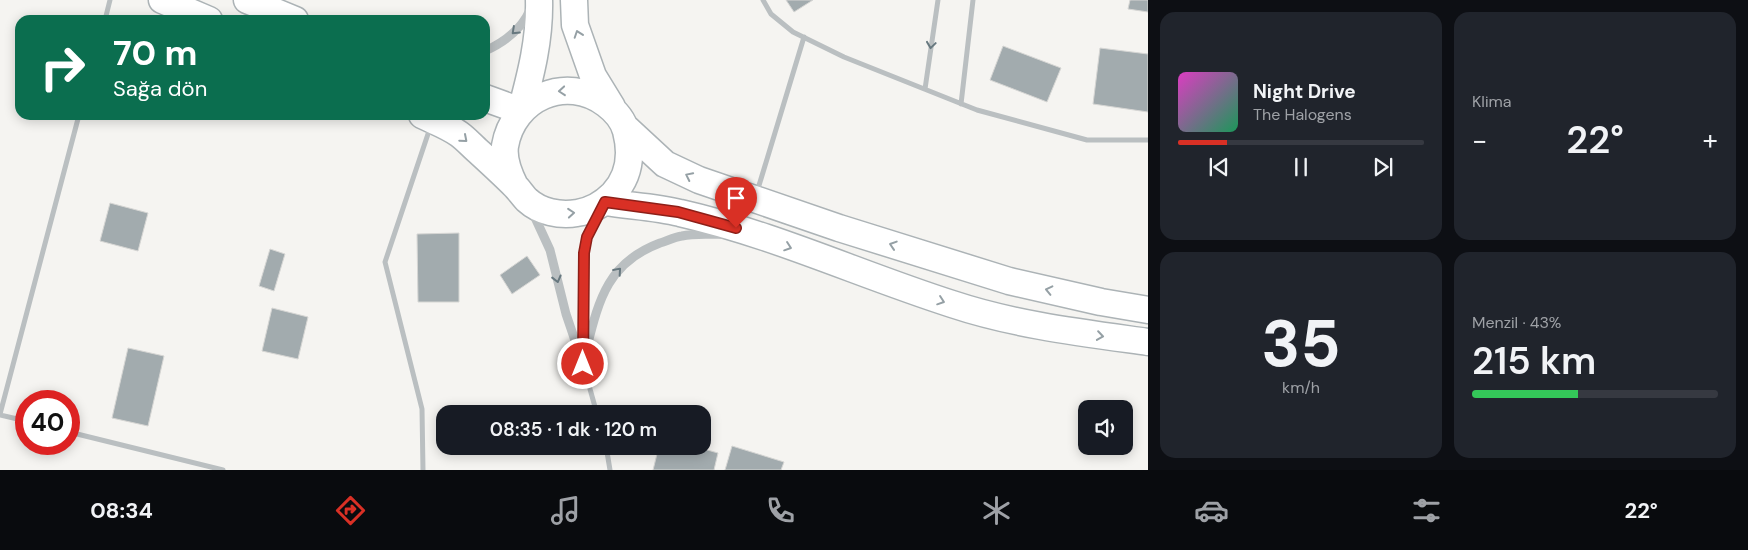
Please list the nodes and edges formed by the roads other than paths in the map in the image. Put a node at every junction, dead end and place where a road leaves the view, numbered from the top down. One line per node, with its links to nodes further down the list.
1 (110, 0): 10 (street)
2 (162, 0): 11 (main road)
3 (247, 0): 12 (main road)
4 (532, 0): 14 (street, one-way to 14)
5 (539, 0): 18 (main road)
6 (574, 0): 19 (main road, one-way to 6)
7 (763, 0): 13 (street)
8 (938, 0): 15 (street, one-way to 15)
9 (973, 0): 17 (street)
10 (106, 15)
11 (197, 15)
12 (284, 15)
13 (804, 37): 15 (street); 25 (street)
14 (490, 48)
15 (925, 89): 17 (street)
16 (490, 100): 18 (main road)
17 (961, 104): 23 (street)
18 (521, 111): 19 (main road, one-way to 18); 24 (main road)
19 (619, 118): 25 (main road, one-way to 19); 26 (main road)
20 (78, 120): 32 (street)
21 (426, 120): 37 (street)
22 (433, 120): 24 (main road, one-way to 24)
23 (1148, 140)
24 (522, 194): 26 (main road, one-way to 26); 30 (street, one-way to 30)
25 (755, 199): 28 (main road, one-way to 25)
26 (605, 202): 27 (main road); 30 (street)
27 (750, 233): 29 (main road, one-way to 29); 30 (street, one-way to 27)
28 (1148, 310)
29 (1148, 342)
30 (583, 364): 31 (street)
31 (594, 405)
32 (0, 414): 33 (street)
33 (15, 418)
34 (80, 435): 36 (street)
35 (608, 455): 38 (street)
36 (221, 470)
37 (423, 470)
38 (610, 470)

